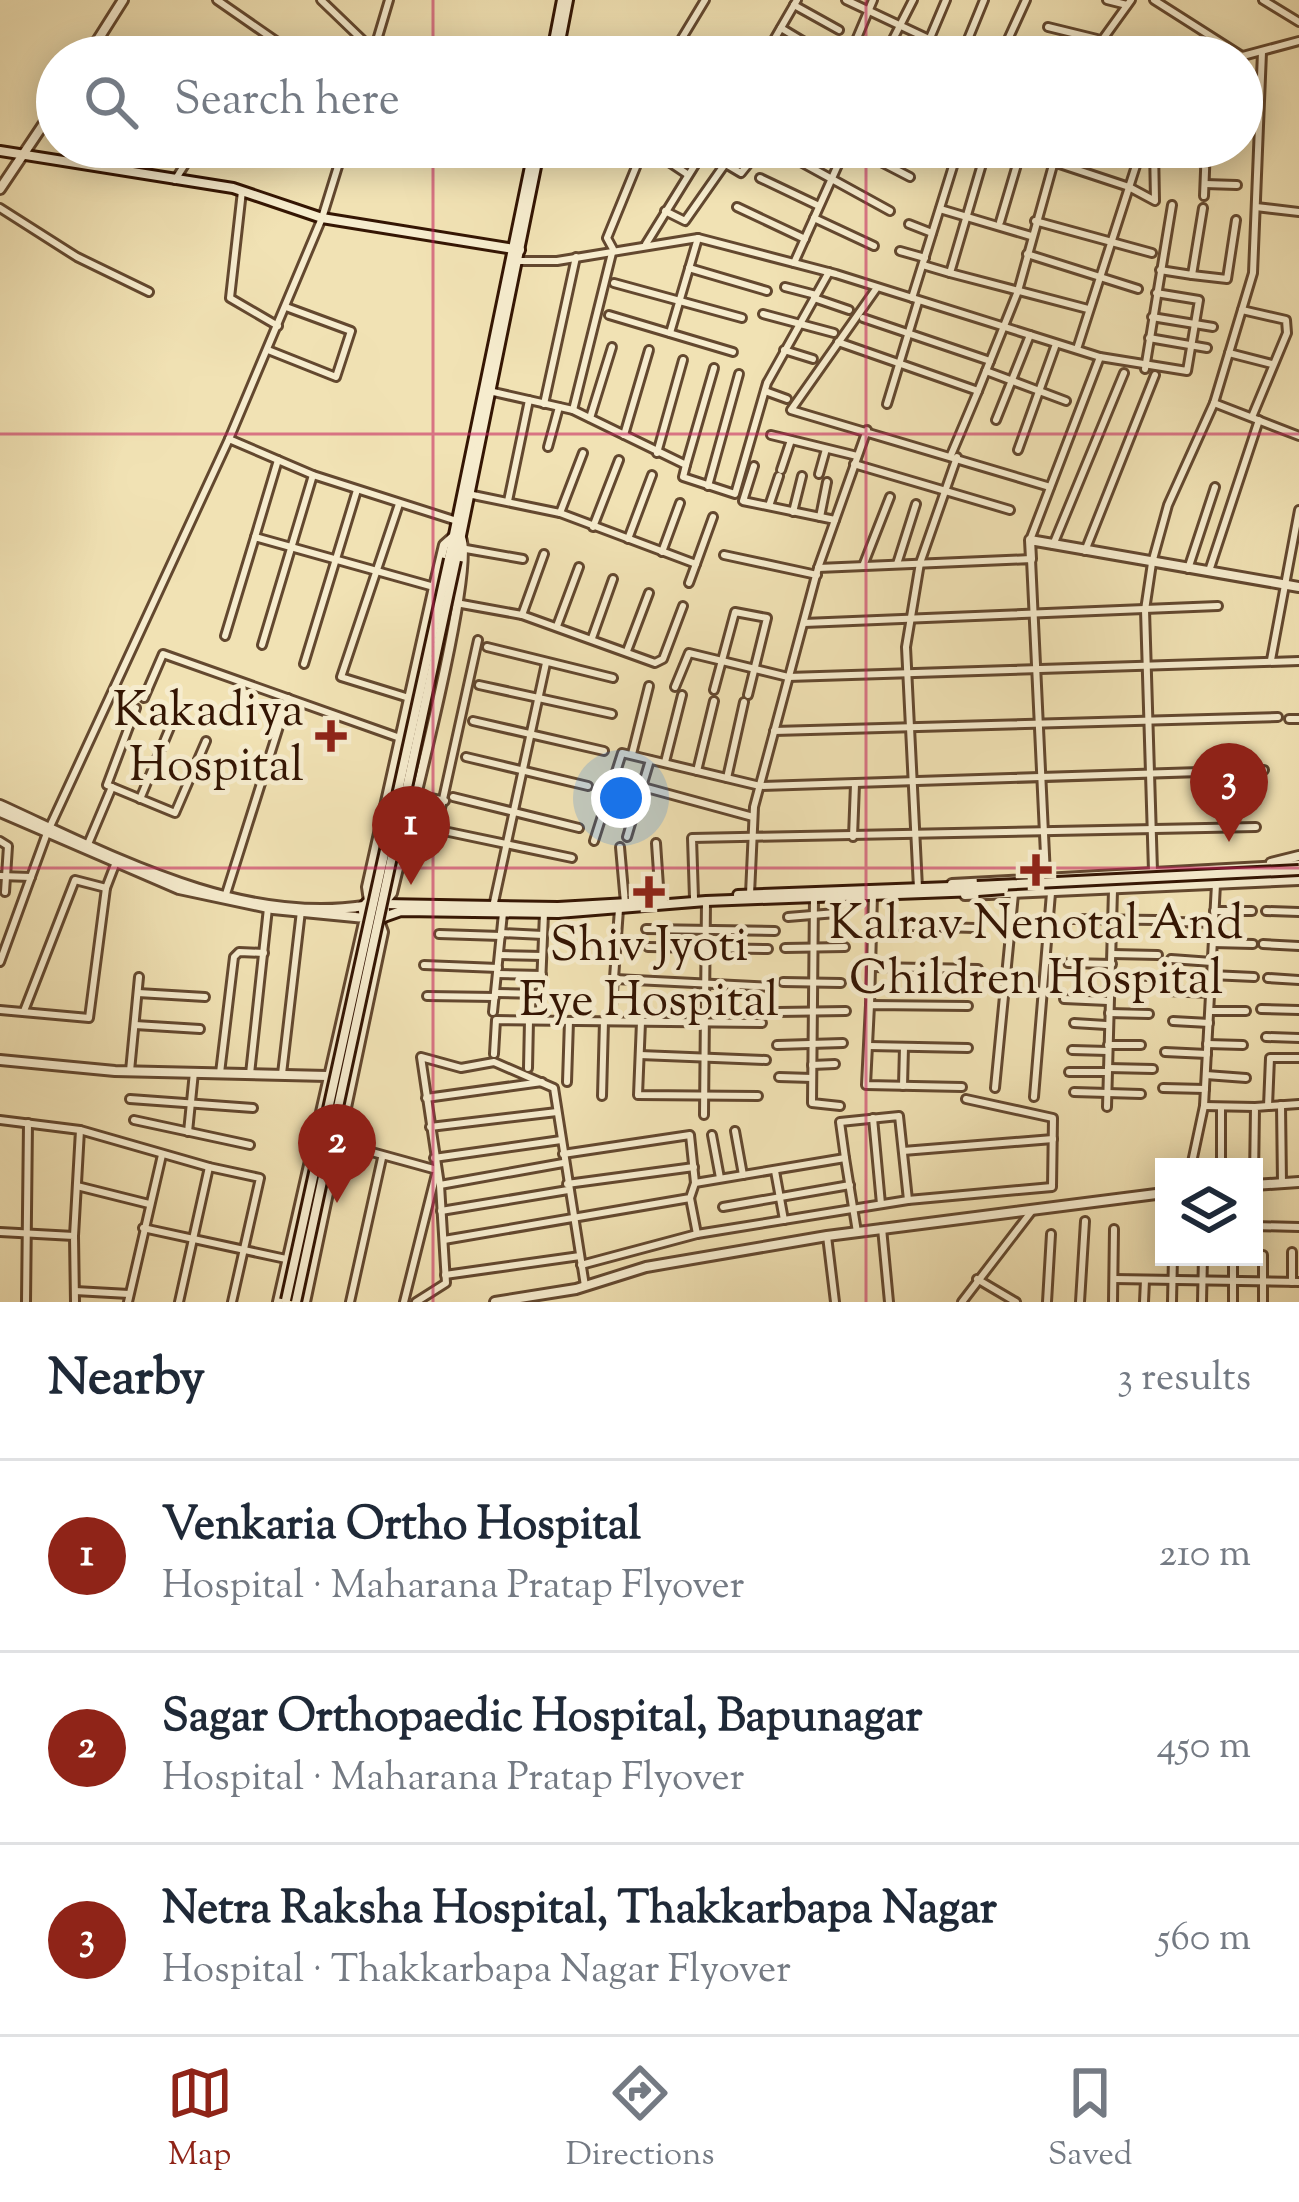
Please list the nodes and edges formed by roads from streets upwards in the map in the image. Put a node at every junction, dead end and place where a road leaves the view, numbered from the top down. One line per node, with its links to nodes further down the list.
1 (123, 0): 24 (street)
2 (217, 0): 25 (street)
3 (321, 0): 26 (street)
4 (389, 0): 27 (street)
5 (565, 0): 28 (street)
6 (706, 0): 29 (street)
7 (846, 0): 18 (street)
8 (873, 0): 18 (street)
9 (913, 0): 20 (street)
10 (946, 0): 35 (street)
11 (984, 0): 36 (street)
12 (1026, 0): 37 (street)
13 (1108, 0): 17 (street)
14 (1154, 0): 40 (street)
15 (1263, 0): 19 (street)
16 (796, 2): 22 (street); 23 (street)
17 (1129, 2): 39 (street)
18 (868, 10): 20 (street); 32 (street)
19 (1299, 22)
20 (900, 26): 33 (street); 34 (street)
21 (1048, 27): 38 (street)
22 (781, 28): 30 (street); 31 (street)
23 (839, 29)
24 (100, 36)
25 (269, 36)
26 (356, 36)
27 (378, 36)
28 (558, 36)
29 (684, 36)
30 (776, 36)
31 (794, 36)
32 (857, 36)
33 (895, 36)
34 (921, 36)
35 (932, 36)
36 (970, 36)
37 (1010, 36)
38 (1086, 36)
39 (1101, 36)
40 (1208, 36)
41 (1299, 41): 42 (street)
42 (1263, 52)
43 (36, 137): 45 (street)
44 (0, 151): 45 (street)
45 (23, 157): 46 (street); 75 (street)
46 (36, 159)
47 (96, 168): 71 (street)
48 (183, 168): 71 (street)
49 (337, 168): 89 (street)
50 (533, 168): 105 (street)
51 (634, 168): 102 (street)
52 (678, 168): 67 (street)
53 (691, 168): 67 (street)
54 (722, 168): 85 (street)
55 (814, 168): 68 (street)
56 (837, 168): 68 (street)
57 (892, 168): 69 (street)
58 (953, 168): 84 (street)
59 (981, 168): 88 (street)
60 (1016, 168): 94 (street)
61 (1052, 168): 92 (street)
62 (1076, 168): 74 (street)
63 (1135, 168): 74 (street)
64 (1154, 168): 74 (street)
65 (1204, 168): 72 (street)
66 (1258, 168): 81 (street)
67 (688, 174): 85 (street)
68 (832, 177): 79 (street); 86 (street)
69 (910, 177)
70 (760, 178): 79 (street)
71 (176, 180): 76 (street)
72 (1204, 184): 73 (street); 77 (street)
73 (1237, 185)
74 (1129, 187): 99 (street)
75 (0, 189)
76 (242, 191): 89 (street); 138 (street)
77 (1204, 196)
78 (1172, 205): 111 (street)
79 (819, 206): 90 (street)
80 (737, 207): 98 (street)
81 (1256, 207): 87 (street); 130 (street)
82 (0, 208): 122 (street)
83 (1203, 208): 114 (street)
84 (940, 209): 88 (street); 95 (street)
85 (664, 211): 100 (street)
86 (890, 211)
87 (1299, 212)
88 (968, 214): 94 (street); 113 (street)
89 (322, 218): 105 (street); 127 (street)
90 (814, 218): 98 (street); 101 (street)
91 (1236, 220): 114 (street)
92 (1035, 221): 96 (street); 99 (street)
93 (909, 224): 95 (street)
94 (999, 224): 96 (street)
95 (932, 233): 108 (street)
96 (1031, 236): 106 (street)
97 (698, 238): 100 (street); 109 (street); 110 (street)
98 (805, 239): 109 (street)
99 (1109, 243): 104 (street); 115 (street)
100 (646, 244): 102 (street)
101 (874, 245)
102 (613, 249): 107 (street); 180 (street)
103 (900, 251): 108 (street)
104 (1152, 253)
105 (517, 254): 107 (street); 169 (street); 225 (street)
106 (1027, 254): 115 (street); 121 (street)
107 (576, 256): 177 (street)
108 (924, 261): 113 (street); 126 (street)
109 (794, 263): 112 (street)
110 (689, 268): 120 (street); 125 (street)
111 (1160, 270): 114 (street); 123 (street)
112 (829, 272): 118 (street); 124 (street)
113 (950, 273): 121 (street)
114 (1192, 275)
115 (1098, 278): 119 (street); 128 (street)
116 (614, 283): 125 (street)
117 (785, 287): 124 (street)
118 (876, 289): 126 (street); 144 (street)
119 (1138, 289)
120 (767, 291)
121 (1018, 291): 128 (street); 140 (street)
122 (148, 292)
123 (1156, 293): 133 (street); 137 (street)
124 (815, 297): 129 (street); 136 (street)
125 (680, 300): 134 (street); 141 (street)
126 (915, 301): 140 (street); 142 (street)
127 (286, 307): 138 (street); 150 (street)
128 (1088, 309): 153 (street)
129 (849, 310)
130 (1242, 310): 155 (street); 161 (street)
131 (763, 314): 136 (street)
132 (609, 315): 141 (street)
133 (1152, 317): 137 (street); 145 (street)
134 (742, 318)
135 (863, 318): 142 (street)
136 (800, 324): 144 (street); 152 (street)
137 (1195, 324): 139 (street); 147 (street)
138 (278, 326): 150 (street)
139 (1213, 326)
140 (1002, 328): 143 (street); 160 (street)
141 (670, 333): 154 (street)
142 (908, 333): 159 (street); 160 (street)
143 (1030, 335): 146 (street); 168 (street)
144 (836, 338): 159 (street); 184 (street)
145 (1149, 338): 147 (street); 163 (street)
146 (1056, 344): 153 (street); 172 (street)
147 (1191, 346): 149 (street); 163 (street)
148 (612, 347): 181 (street)
149 (1207, 348)
150 (268, 350): 188 (street)
151 (649, 350): 186 (street)
152 (784, 350): 157 (street); 170 (street)
153 (1076, 350): 156 (street)
154 (733, 352)
155 (1229, 352): 161 (street); 176 (street)
156 (1100, 357): 163 (street); 207 (street)
157 (813, 359)
158 (683, 360): 194 (street)
159 (900, 361): 171 (street); 178 (street)
160 (990, 361): 164 (street)
161 (1274, 365): 183 (street)
162 (713, 368): 199 (street)
163 (1144, 369)
164 (986, 371): 168 (street); 171 (street)
165 (1124, 373): 231 (street)
166 (740, 374): 206 (street)
167 (1155, 375): 234 (street)
168 (1012, 381): 172 (street); 182 (street)
169 (489, 391): 174 (street); 211 (street)
170 (765, 391): 173 (street); 206 (street)
171 (978, 391): 195 (street)
172 (1039, 391): 175 (street); 192 (street)
173 (787, 399)
174 (529, 400): 177 (street); 213 (street)
175 (1066, 401)
176 (1214, 403): 183 (street); 242 (street)
177 (544, 404): 179 (street)
178 (887, 404)
179 (559, 407): 180 (street); 190 (street)
180 (573, 410): 181 (street)
181 (590, 418): 186 (street)
182 (996, 419)
183 (1255, 419): 187 (street); 250 (street)
184 (866, 430): 195 (street); 198 (street)
185 (771, 435): 189 (street)
186 (624, 436): 194 (street)
187 (1299, 436)
188 (229, 440): 196 (street); 333 (street)
189 (791, 440): 191 (street); 217 (street)
190 (548, 447)
191 (826, 448): 198 (street); 201 (street)
192 (1018, 449)
193 (583, 453): 221 (street)
194 (657, 453): 199 (street)
195 (954, 456): 207 (street); 210 (street)
196 (278, 460): 202 (street); 228 (street)
197 (619, 460): 226 (street)
198 (856, 460): 210 (street); 224 (street)
199 (686, 466): 206 (street)
200 (754, 466): 217 (street)
201 (818, 474)
202 (313, 475): 209 (street); 232 (street)
203 (652, 475): 229 (street)
204 (802, 476): 220 (street)
205 (827, 482): 223 (street)
206 (708, 486)
207 (1050, 487): 230 (street)
208 (1216, 487): 247 (street)
209 (357, 489): 214 (street); 239 (street)
210 (945, 491): 218 (street); 241 (street)
211 (468, 494): 213 (street); 225 (street)
212 (890, 497): 245 (street)
213 (508, 500): 221 (street)
214 (399, 502): 225 (street); 248 (street)
215 (680, 503): 235 (street)
216 (916, 504): 244 (street)
217 (769, 508): 220 (street)
218 (1010, 510)
219 (1299, 510): 253 (street)
220 (794, 512): 223 (street)
221 (560, 514): 226 (street)
222 (713, 517): 243 (street)
223 (820, 517): 224 (street)
224 (835, 520): 249 (street)
225 (460, 521): 227 (street)
226 (593, 527): 229 (street)
227 (457, 536): 233 (street); 254 (street); 630 (street, bridge)
228 (256, 537): 232 (street); 266 (street)
229 (628, 539): 235 (street)
230 (1030, 540): 231 (street); 238 (street)
231 (1053, 545): 234 (street)
232 (291, 547): 239 (street); 269 (street)
233 (466, 549): 240 (street); 257 (street)
234 (1085, 551): 242 (street)
235 (662, 552): 243 (street)
236 (544, 554): 262 (street)
237 (724, 555): 249 (street)
238 (1031, 559): 241 (street); 261 (street)
239 (334, 560): 248 (street); 276 (street)
240 (523, 560)
241 (920, 563): 244 (street); 263 (street)
242 (1152, 563): 247 (street); 260 (street)
243 (695, 564): 252 (street)
244 (897, 564): 245 (street)
245 (863, 566): 249 (street)
246 (579, 567): 265 (street)
247 (1188, 569): 250 (street)
248 (376, 572): 254 (street); 290 (street)
249 (818, 572): 264 (street)
250 (1208, 573): 253 (street)
251 (613, 579): 267 (street)
252 (689, 583)
253 (1281, 585): 255 (street); 274 (street)
254 (434, 587): 290 (street)
255 (1299, 587)
256 (649, 593): 271 (street)
257 (456, 603): 262 (street); 324 (street)
258 (683, 606): 271 (street)
259 (1218, 607): 260 (street)
260 (1145, 610): 261 (street); 277 (street)
261 (1034, 614): 263 (street); 279 (street)
262 (522, 615): 265 (street)
263 (911, 616): 264 (street); 280 (street)
264 (804, 623): 281 (street)
265 (557, 626): 267 (street)
266 (225, 636)
267 (592, 638): 271 (street)
268 (478, 640): 326 (street)
269 (262, 645)
270 (487, 647): 275 (street)
271 (627, 651)
272 (721, 661): 278 (street); 278 (street); 285 (street); 286 (street)
273 (1299, 661): 274 (street)
274 (1270, 662): 277 (street)
275 (546, 663): 282 (street); 291 (street)
276 (304, 664)
277 (1148, 665): 279 (street); 298 (street)
278 (754, 669): 281 (street); 317 (street)
279 (1037, 669): 280 (street); 300 (street)
280 (909, 672): 281 (street); 302 (street)
281 (788, 677): 303 (street)
282 (614, 678)
283 (479, 685): 291 (street)
284 (649, 686): 308 (street)
285 (675, 687)
286 (714, 690)
287 (682, 695): 311 (street)
288 (144, 698): 289 (street)
289 (288, 698): 305 (street); 364 (street)
290 (410, 698): 305 (street)
291 (538, 698): 294 (street); 304 (street)
292 (714, 701): 314 (street)
293 (136, 708): 323 (street)
294 (612, 714)
295 (1278, 717): 298 (street)
296 (1289, 719): 297 (street)
297 (1299, 719)
298 (1150, 720): 300 (street); 315 (street)
299 (473, 721): 304 (street)
300 (1040, 723): 302 (street); 316 (street)
301 (171, 725): 325 (street)
302 (911, 727): 303 (street); 318 (street)
303 (774, 730): 321 (street)
304 (530, 735): 307 (street); 312 (street)
305 (400, 738): 372 (street)
306 (206, 741): 325 (street)
307 (604, 752)
308 (632, 754): 310 (street); 341 (street)
309 (466, 758): 312 (street)
310 (650, 760): 311 (street); 322 (street)
311 (664, 763): 314 (street)
312 (522, 770): 320 (street); 328 (street)
313 (1264, 770): 315 (street)
314 (697, 771): 317 (street)
315 (1152, 774): 316 (street); 332 (street)
316 (1042, 777): 318 (street); 335 (street)
317 (727, 778): 321 (street)
318 (913, 783): 319 (street); 336 (street)
319 (855, 784): 321 (street); 338 (street)
320 (588, 786)
321 (760, 786): 329 (street)
322 (643, 787): 329 (street); 337 (street)
323 (112, 788): 325 (street); 343 (street)
324 (414, 794): 326 (street); 373 (street)
325 (140, 799)
326 (449, 799): 328 (street); 346 (street)
327 (0, 808): 333 (street)
328 (513, 812): 330 (street); 344 (street)
329 (753, 817): 339 (street)
330 (579, 827)
331 (1256, 827): 332 (street)
332 (1152, 828): 335 (street); 351 (street)
333 (49, 831): 343 (street); 349 (street); 355 (street)
334 (444, 831): 344 (street)
335 (1045, 831): 336 (street); 354 (street)
336 (915, 836): 338 (street); 359 (street)
337 (627, 837)
338 (853, 837): 339 (street)
339 (752, 838): 367 (street); 368 (street)
340 (0, 841): 353 (street)
341 (594, 842)
342 (656, 843): 370 (street)
343 (88, 844): 364 (street)
344 (506, 844): 348 (street); 376 (street)
345 (620, 847): 374 (street)
346 (432, 849)
347 (1299, 856): 350 (street)
348 (572, 858)
349 (116, 862): 358 (street); 375 (street)
350 (1260, 866): 351 (street); 352 (street); 356 (street)
351 (1153, 871): 354 (street)
352 (1299, 873): 356 (street); 360 (street, bridge)
353 (3, 876): 355 (street); 362 (street)
354 (1046, 876): 360 (street)
355 (31, 877): 418 (street)
356 (1260, 881): 357 (street)
357 (1216, 884): 361 (street); 379 (street)
358 (106, 888): 456 (street); 456 (street)
359 (918, 888): 360 (street); 367 (street)
360 (933, 890): 365 (street); 366 (street)
361 (1113, 890): 363 (street); 390 (street)
362 (5, 892)
363 (1052, 892): 365 (street); 527 (street)
364 (226, 894): 372 (street)
365 (1014, 894): 518 (street)
366 (873, 895): 369 (street); 394 (street)
367 (750, 896): 368 (street); 369 (street); 371 (street)
368 (694, 898): 370 (street)
369 (814, 898): 385 (street)
370 (660, 901): 374 (street)
371 (706, 901): 374 (street); 397 (street)
372 (366, 903): 373 (street); 387 (street)
373 (383, 904): 376 (street); 388 (street)
374 (622, 906): 376 (street); 383 (street); 431 (street)
375 (268, 908): 378 (street); 412 (street)
376 (493, 908)
377 (1266, 910): 381 (street)
378 (301, 911): 387 (street); 508 (street)
379 (1214, 911): 380 (street); 393 (street)
380 (1252, 911)
381 (1299, 912)
382 (503, 913): 383 (street); 388 (street); 400 (street)
383 (544, 913): 401 (street)
384 (836, 913): 385 (street)
385 (814, 915): 386 (street); 407 (street)
386 (788, 916)
387 (365, 918): 388 (street); 510 (street)
388 (382, 919): 554 (street)
389 (1073, 919): 390 (street)
390 (1113, 920): 391 (street); 413 (street)
391 (1157, 920)
392 (1177, 922): 393 (street)
393 (1214, 923): 402 (street)
394 (873, 925): 395 (street); 423 (street)
395 (975, 928)
396 (646, 929): 397 (street)
397 (706, 930): 398 (street); 409 (street)
398 (775, 931)
399 (439, 934): 400 (street)
400 (501, 935): 401 (street); 414 (street)
401 (543, 935): 416 (street)
402 (1213, 943): 403 (street); 419 (street)
403 (1253, 944)
404 (1263, 944): 405 (street)
405 (1299, 946)
406 (648, 947): 409 (street)
407 (814, 947): 408 (street); 410 (street); 435 (street)
408 (845, 947)
409 (705, 948): 411 (street); 438 (street)
410 (785, 948)
411 (768, 949)
412 (264, 953): 506 (street); 507 (street)
413 (1112, 954): 415 (street); 421 (street)
414 (499, 955): 416 (street); 425 (street)
415 (1158, 955)
416 (542, 956): 426 (street)
417 (1171, 959): 419 (street)
418 (0, 962)
419 (1212, 962): 427 (street)
420 (1067, 963): 421 (street)
421 (1112, 964): 436 (street)
422 (424, 965): 425 (street)
423 (872, 967): 424 (street); 449 (street)
424 (978, 969)
425 (497, 971): 426 (street); 444 (street)
426 (542, 975): 443 (street)
427 (1211, 975): 429 (street); 442 (street)
428 (139, 977): 441 (street)
429 (1254, 977)
430 (1268, 978): 432 (street)
431 (614, 979): 438 (street); 450 (street)
432 (1299, 980)
433 (783, 982): 435 (street)
434 (841, 982): 435 (street)
435 (813, 983): 462 (street)
436 (1111, 984): 437 (street); 448 (street)
437 (1153, 985)
438 (704, 986): 439 (street); 470 (street)
439 (772, 987)
440 (1167, 991): 442 (street)
441 (138, 993): 446 (street); 475 (street)
442 (1210, 993): 458 (street)
443 (541, 994): 444 (street); 454 (street)
444 (495, 995): 445 (street); 460 (street)
445 (427, 996)
446 (205, 997)
447 (1064, 999): 448 (street)
448 (1110, 1001): 463 (street)
449 (870, 1005): 451 (street); 485 (street)
450 (612, 1006)
451 (968, 1006)
452 (1261, 1009): 455 (street)
453 (0, 1010): 456 (street)
454 (540, 1010)
455 (1299, 1010)
456 (24, 1011)
457 (846, 1011): 462 (street)
458 (1210, 1011): 459 (street); 473 (street)
459 (1246, 1011)
460 (493, 1012)
461 (778, 1012): 462 (street)
462 (814, 1012): 482 (street)
463 (1109, 1012): 464 (street); 474 (street)
464 (1148, 1014)
465 (530, 1020): 466 (street); 491 (street); 500 (street)
466 (569, 1021): 468 (street); 515 (street)
467 (1173, 1021): 473 (street)
468 (604, 1022): 469 (street); 525 (street)
469 (641, 1022): 470 (street); 493 (street)
470 (703, 1023): 471 (street); 494 (street)
471 (762, 1023)
472 (1074, 1023): 474 (street)
473 (1209, 1023): 480 (street)
474 (1108, 1024): 488 (street)
475 (135, 1025): 476 (street); 503 (street)
476 (200, 1029)
477 (1266, 1037): 478 (street)
478 (1299, 1037)
479 (843, 1043): 482 (street)
480 (1207, 1044): 484 (street); 492 (street)
481 (777, 1045): 482 (street)
482 (813, 1045): 498 (street)
483 (1141, 1045): 488 (street)
484 (1243, 1045)
485 (869, 1046): 486 (street); 516 (street)
486 (904, 1046): 487 (street); 516 (street)
487 (968, 1048)
488 (1108, 1048): 489 (street); 501 (street)
489 (1072, 1050)
490 (1165, 1052): 492 (street)
491 (494, 1054)
492 (1207, 1054): 509 (street)
493 (640, 1055): 494 (street); 523 (street)
494 (705, 1058): 497 (street); 523 (street)
495 (1299, 1058): 536 (street)
496 (0, 1060): 503 (street)
497 (766, 1060)
498 (812, 1064): 499 (street); 512 (street)
499 (836, 1064)
500 (528, 1068)
501 (1108, 1070): 502 (street); 505 (street); 522 (street)
502 (1153, 1070)
503 (130, 1071): 504 (street)
504 (194, 1072): 506 (street); 531 (street)
505 (1069, 1072)
506 (220, 1073): 507 (street)
507 (250, 1074): 508 (street)
508 (283, 1074): 510 (street)
509 (1206, 1075): 513 (street); 520 (street)
510 (327, 1076): 608 (street)
511 (779, 1078): 512 (street)
512 (812, 1078): 534 (street)
513 (1246, 1078)
514 (543, 1082): 528 (street); 528 (street); 541 (street)
515 (567, 1082)
516 (904, 1086): 517 (street)
517 (962, 1087)
518 (995, 1088)
519 (1163, 1088): 520 (street)
520 (1205, 1089): 535 (street)
521 (1074, 1092): 522 (street)
522 (1107, 1093): 524 (street); 537 (street)
523 (705, 1094): 526 (street); 542 (street)
524 (1141, 1094)
525 (602, 1096)
526 (758, 1096)
527 (1034, 1097)
528 (426, 1098): 547 (street)
529 (130, 1099): 531 (street)
530 (966, 1100): 552 (street)
531 (191, 1103): 539 (street); 550 (street)
532 (1299, 1104): 533 (street)
533 (1281, 1105): 536 (street); 574 (street)
534 (841, 1106)
535 (1204, 1106): 540 (street); 561 (street)
536 (1268, 1106): 538 (street)
537 (1107, 1107)
538 (1255, 1107): 540 (street); 563 (street)
539 (253, 1108)
540 (1221, 1108): 562 (street)
541 (557, 1112): 547 (street); 553 (street)
542 (704, 1115)
543 (874, 1118): 556 (street); 560 (street); 584 (street)
544 (0, 1120): 546 (street)
545 (134, 1120): 550 (street)
546 (28, 1123): 548 (street); 599 (street)
547 (430, 1127): 559 (street)
548 (80, 1130): 557 (street); 577 (street)
549 (736, 1131): 569 (street)
550 (188, 1132): 555 (street)
551 (712, 1135): 570 (street)
552 (1053, 1139): 556 (street); 582 (street)
553 (561, 1140): 559 (street); 564 (street)
554 (339, 1143): 558 (street); 630 (street)
555 (250, 1145)
556 (903, 1151): 582 (street)
557 (162, 1155): 565 (street); 583 (street)
558 (382, 1158): 568 (street); 631 (street)
559 (434, 1158): 568 (street)
560 (845, 1158): 567 (street); 576 (street)
561 (1192, 1158)
562 (1221, 1158)
563 (1254, 1158)
564 (563, 1159): 566 (street); 575 (street); 578 (street)
565 (209, 1167): 604 (street); 606 (street)
566 (694, 1167): 572 (street); 578 (street)
567 (775, 1169): 569 (street); 581 (street)
568 (436, 1170): 575 (street); 632 (street)
569 (743, 1174): 570 (street)
570 (720, 1178): 572 (street)
571 (1299, 1182): 574 (street)
572 (694, 1183): 580 (street)
573 (1263, 1183): 574 (street)
574 (1282, 1184)
575 (440, 1185): 587 (street)
576 (850, 1185): 581 (street); 586 (street)
577 (76, 1186): 583 (street); 602 (street)
578 (568, 1187): 587 (street); 590 (street)
579 (1155, 1193): 588 (street)
580 (690, 1198): 590 (street); 600 (street)
581 (781, 1198): 585 (street); 589 (street)
582 (908, 1200): 584 (street)
583 (149, 1204): 594 (street)
584 (881, 1204): 586 (street)
585 (723, 1207)
586 (854, 1209): 589 (street); 598 (street)
587 (441, 1211): 605 (street)
588 (1031, 1212): 595 (street); 615 (street)
589 (784, 1220): 600 (street)
590 (574, 1221): 605 (street); 609 (street)
591 (1085, 1222): 640 (street)
592 (1263, 1226): 593 (street)
593 (1299, 1227)
594 (143, 1228): 604 (street); 625 (street)
595 (882, 1228): 598 (street); 636 (street)
596 (1114, 1229): 616 (street)
597 (0, 1232): 599 (street)
598 (857, 1232): 603 (street)
599 (27, 1234): 602 (street); 626 (street)
600 (697, 1234): 609 (street)
601 (1051, 1234): 639 (street)
602 (74, 1236): 624 (street)
603 (827, 1236): 623 (street); 635 (street)
604 (193, 1240): 606 (street); 628 (street)
605 (443, 1240): 614 (street)
606 (244, 1251): 608 (street); 629 (street)
607 (1292, 1252): 622 (street)
608 (286, 1258): 630 (street)
609 (581, 1261): 614 (street); 623 (street)
610 (1173, 1266): 618 (street)
611 (1203, 1266): 619 (street)
612 (1233, 1266): 620 (street)
613 (1263, 1266): 621 (street)
614 (445, 1275): 633 (street)
615 (977, 1279): 637 (street); 638 (street)
616 (1114, 1279): 617 (street); 641 (street)
617 (1144, 1280): 618 (street); 642 (street)
618 (1173, 1280): 619 (street); 643 (street)
619 (1203, 1280): 620 (street); 644 (street)
620 (1233, 1281): 621 (street); 645 (street)
621 (1263, 1281): 622 (street); 646 (street)
622 (1295, 1282)
623 (585, 1286): 634 (street)
624 (75, 1291): 625 (street); 627 (street)
625 (129, 1298)
626 (26, 1302)
627 (76, 1302)
628 (179, 1302)
629 (232, 1302)
630 (290, 1302)
631 (350, 1302)
632 (404, 1302)
633 (416, 1302)
634 (495, 1302)
635 (835, 1302)
636 (890, 1302)
637 (962, 1302)
638 (1016, 1302)
639 (1047, 1302)
640 (1080, 1302)
641 (1113, 1302)
642 (1144, 1302)
643 (1172, 1302)
644 (1202, 1302)
645 (1233, 1302)
646 (1263, 1302)

